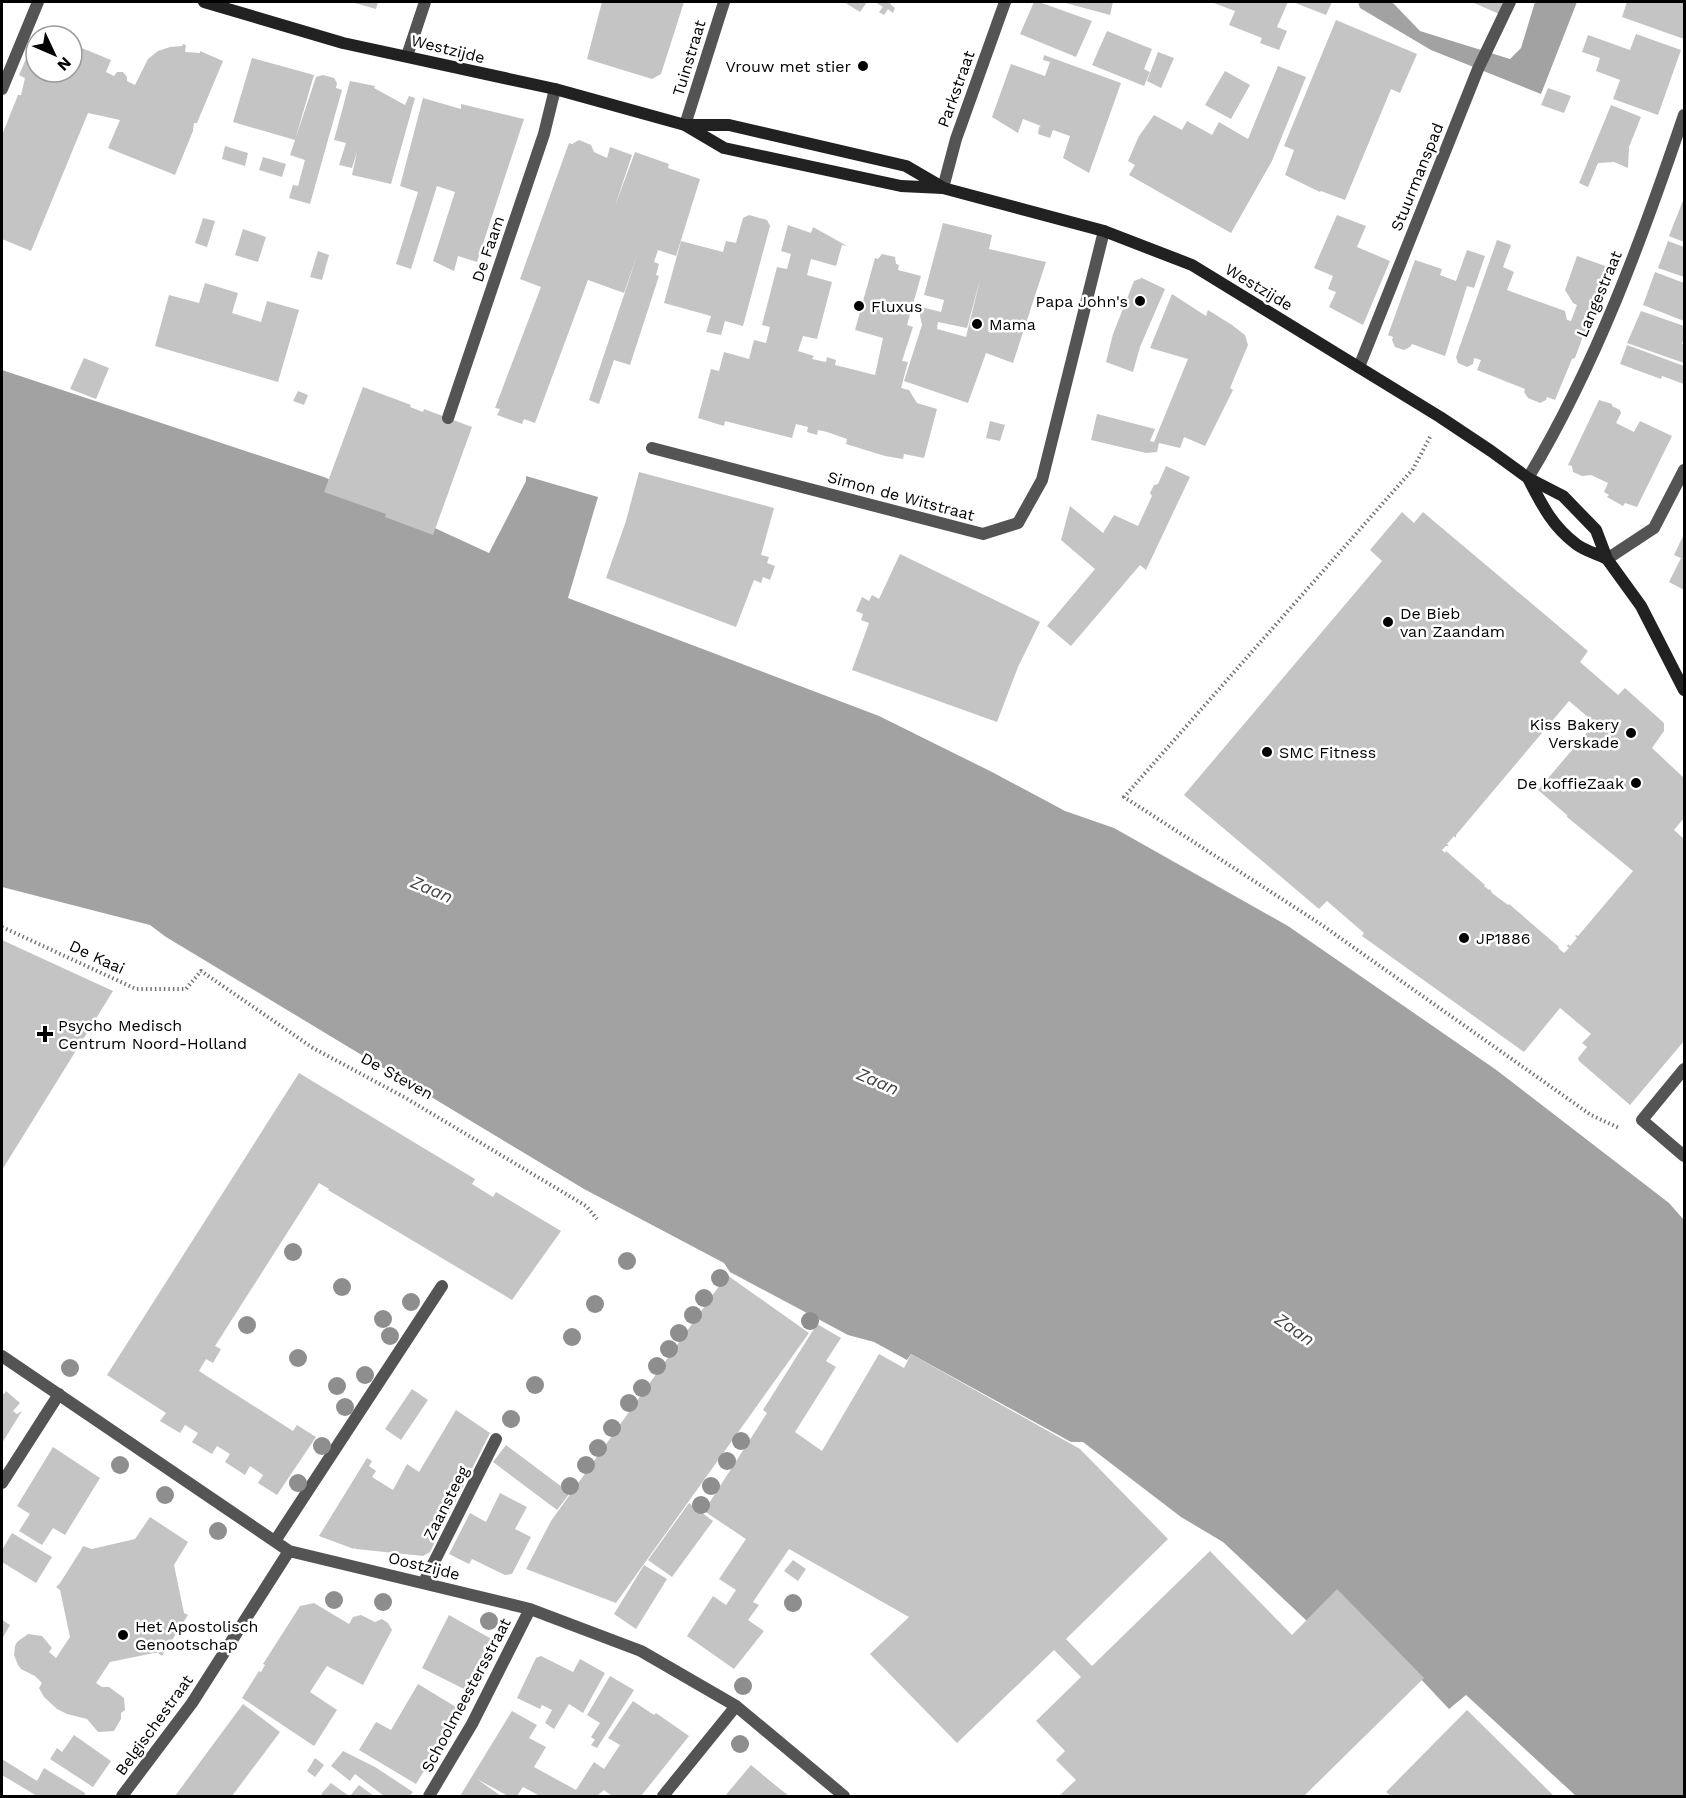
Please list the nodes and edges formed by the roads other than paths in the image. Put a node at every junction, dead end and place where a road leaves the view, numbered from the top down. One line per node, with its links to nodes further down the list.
1 (38, 2): 9 (street)
2 (204, 2): 7 (street, Westzijde)
3 (425, 2): 7 (street)
4 (724, 2): 11 (street, Tuinstraat)
5 (1005, 2): 12 (street, Parkstraat)
6 (1510, 2): 14 (street, Stuurmanspad)
7 (407, 56): 8 (street, Westzijde)
8 (555, 89): 11 (street, Westzijde); 15 (street, De Faam)
9 (2, 90)
10 (1684, 115): 18 (street, Langestraat)
11 (685, 125): 12 (street, Westzijde); 12 (street, Westzijde)
12 (943, 188): 13 (street, Westzijde)
13 (1104, 231): 14 (street, Westzijde); 16 (street, Simon de Witstraat)
14 (1359, 367): 18 (street, Westzijde)
15 (448, 418)
16 (652, 448)
17 (1684, 470): 19 (street)
18 (1528, 478): 19 (street, Westzijde); 19 (street, Westzijde)
19 (1607, 559): 20 (street, Westzijde)
20 (1684, 690)
21 (1684, 1069): 22 (street)
22 (1684, 1156)
23 (442, 1286): 28 (street)
24 (2, 1356): 25 (street, Oostzijde)
25 (59, 1394): 27 (street); 28 (street, Oostzijde)
26 (496, 1439): 30 (street, Zaansteeg)
27 (2, 1483)
28 (275, 1541): 29 (street, Oostzijde)
29 (289, 1551): 30 (street, Oostzijde); 33 (street, Belgischestraat)
30 (424, 1582): 31 (street, Oostzijde)
31 (531, 1609): 32 (street, Oostzijde); 34 (street, Schoolmeestersstraat)
32 (736, 1706): 35 (street); 36 (street, Oostzijde)
33 (122, 1797)
34 (429, 1797)
35 (663, 1797)
36 (844, 1797)

